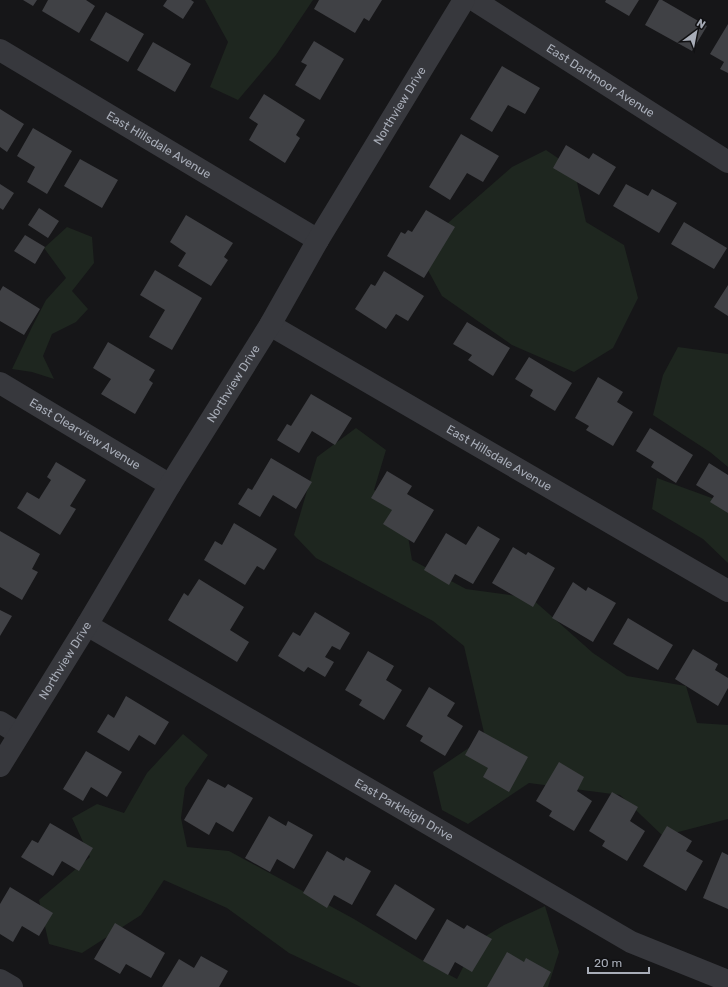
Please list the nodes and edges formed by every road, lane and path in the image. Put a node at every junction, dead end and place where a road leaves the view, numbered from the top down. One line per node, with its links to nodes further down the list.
1 (464, 0): 5 (street, Northview Drive)
2 (474, 0): 4 (street, East Dartmoor Avenue)
3 (0, 50): 5 (street, East Hillsdale Avenue)
4 (728, 162)
5 (318, 240): 6 (street, Northview Drive)
6 (270, 324): 8 (street, Northview Drive); 9 (street, East Hillsdale Avenue)
7 (0, 383): 8 (street, East Clearview Avenue)
8 (170, 485): 10 (street, Northview Drive)
9 (728, 591)
10 (87, 625): 12 (street, Northview Drive); 15 (street, East Parkleigh Drive)
11 (0, 722): 12 (street)
12 (19, 734): 13 (street, Northview Drive)
13 (0, 766)
14 (0, 980): 16 (street)
15 (728, 981)
16 (12, 987)

